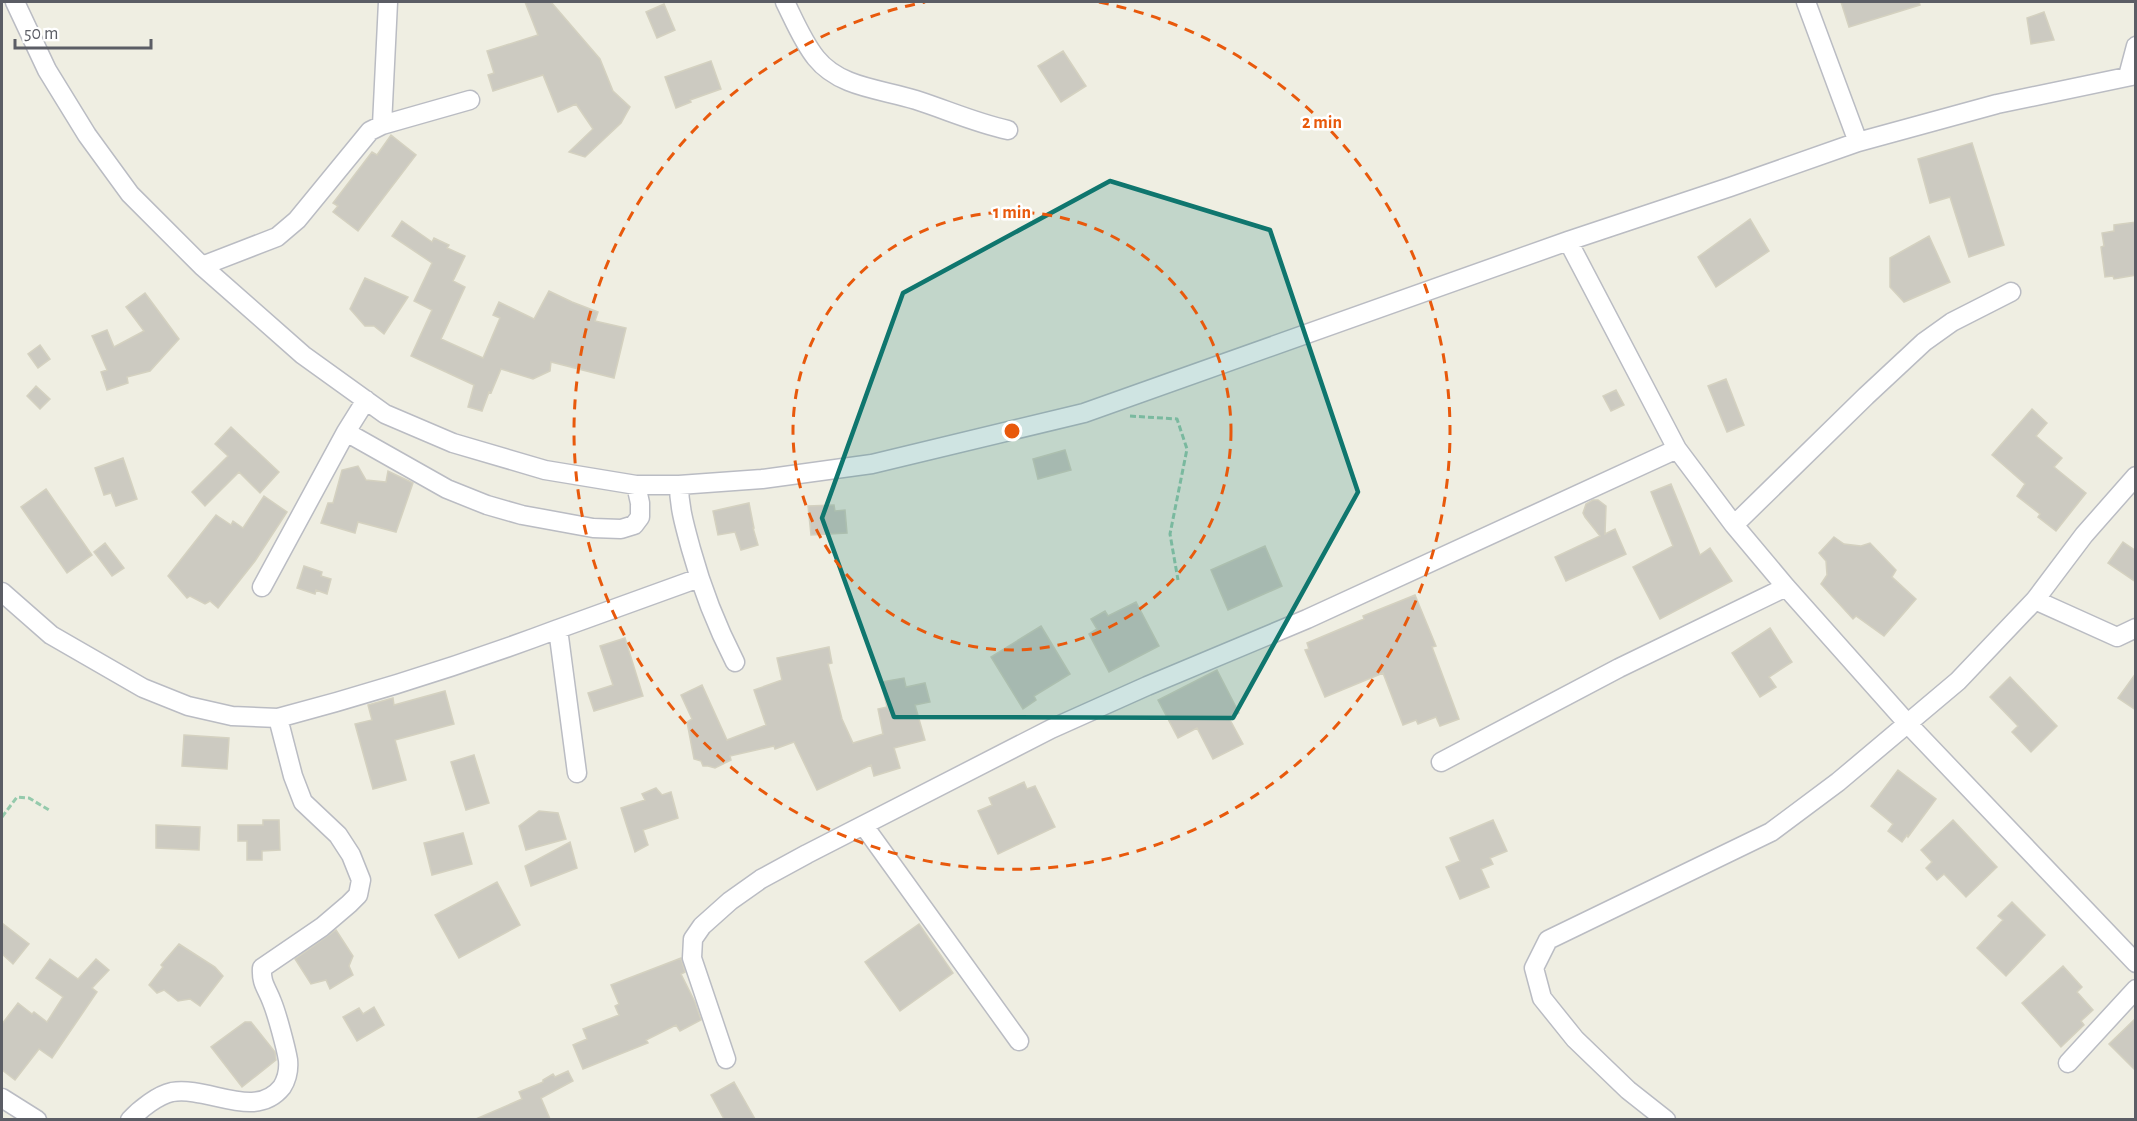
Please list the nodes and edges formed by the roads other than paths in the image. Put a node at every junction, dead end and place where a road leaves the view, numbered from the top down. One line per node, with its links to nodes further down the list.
1 (15, 2): 12 (street)
2 (388, 2): 8 (street)
3 (785, 2): 9 (street)
4 (1806, 2): 10 (street)
5 (2136, 46): 6 (street)
6 (2132, 75): 10 (street)
7 (470, 100): 8 (street)
8 (382, 125): 12 (street)
9 (1008, 130)
10 (1858, 142): 11 (street)
11 (1568, 241): 16 (street); 19 (street)
12 (202, 266): 14 (street)
13 (2011, 292): 20 (street)
14 (366, 400): 15 (street); 18 (street)
15 (346, 432): 18 (street); 22 (street)
16 (1677, 449): 20 (street); 33 (street)
17 (2136, 476): 25 (street)
18 (636, 485): 19 (street)
19 (679, 485): 21 (street)
20 (1734, 525): 23 (street)
21 (699, 578): 27 (street); 28 (street)
22 (262, 587)
23 (1786, 587): 30 (street); 31 (street)
24 (2, 592): 29 (street)
25 (2035, 600): 26 (street); 30 (street)
26 (2136, 628)
27 (558, 629): 29 (street); 32 (street)
28 (735, 662)
29 (278, 718): 41 (street)
30 (1908, 724): 34 (street); 42 (street)
31 (1441, 762)
32 (577, 773)
33 (864, 826): 36 (street); 37 (street)
34 (2136, 963)
35 (2136, 989): 38 (street)
36 (1019, 1041)
37 (726, 1059)
38 (2068, 1063)
39 (2, 1098): 40 (street)
40 (37, 1119)
41 (130, 1119)
42 (1666, 1119)

